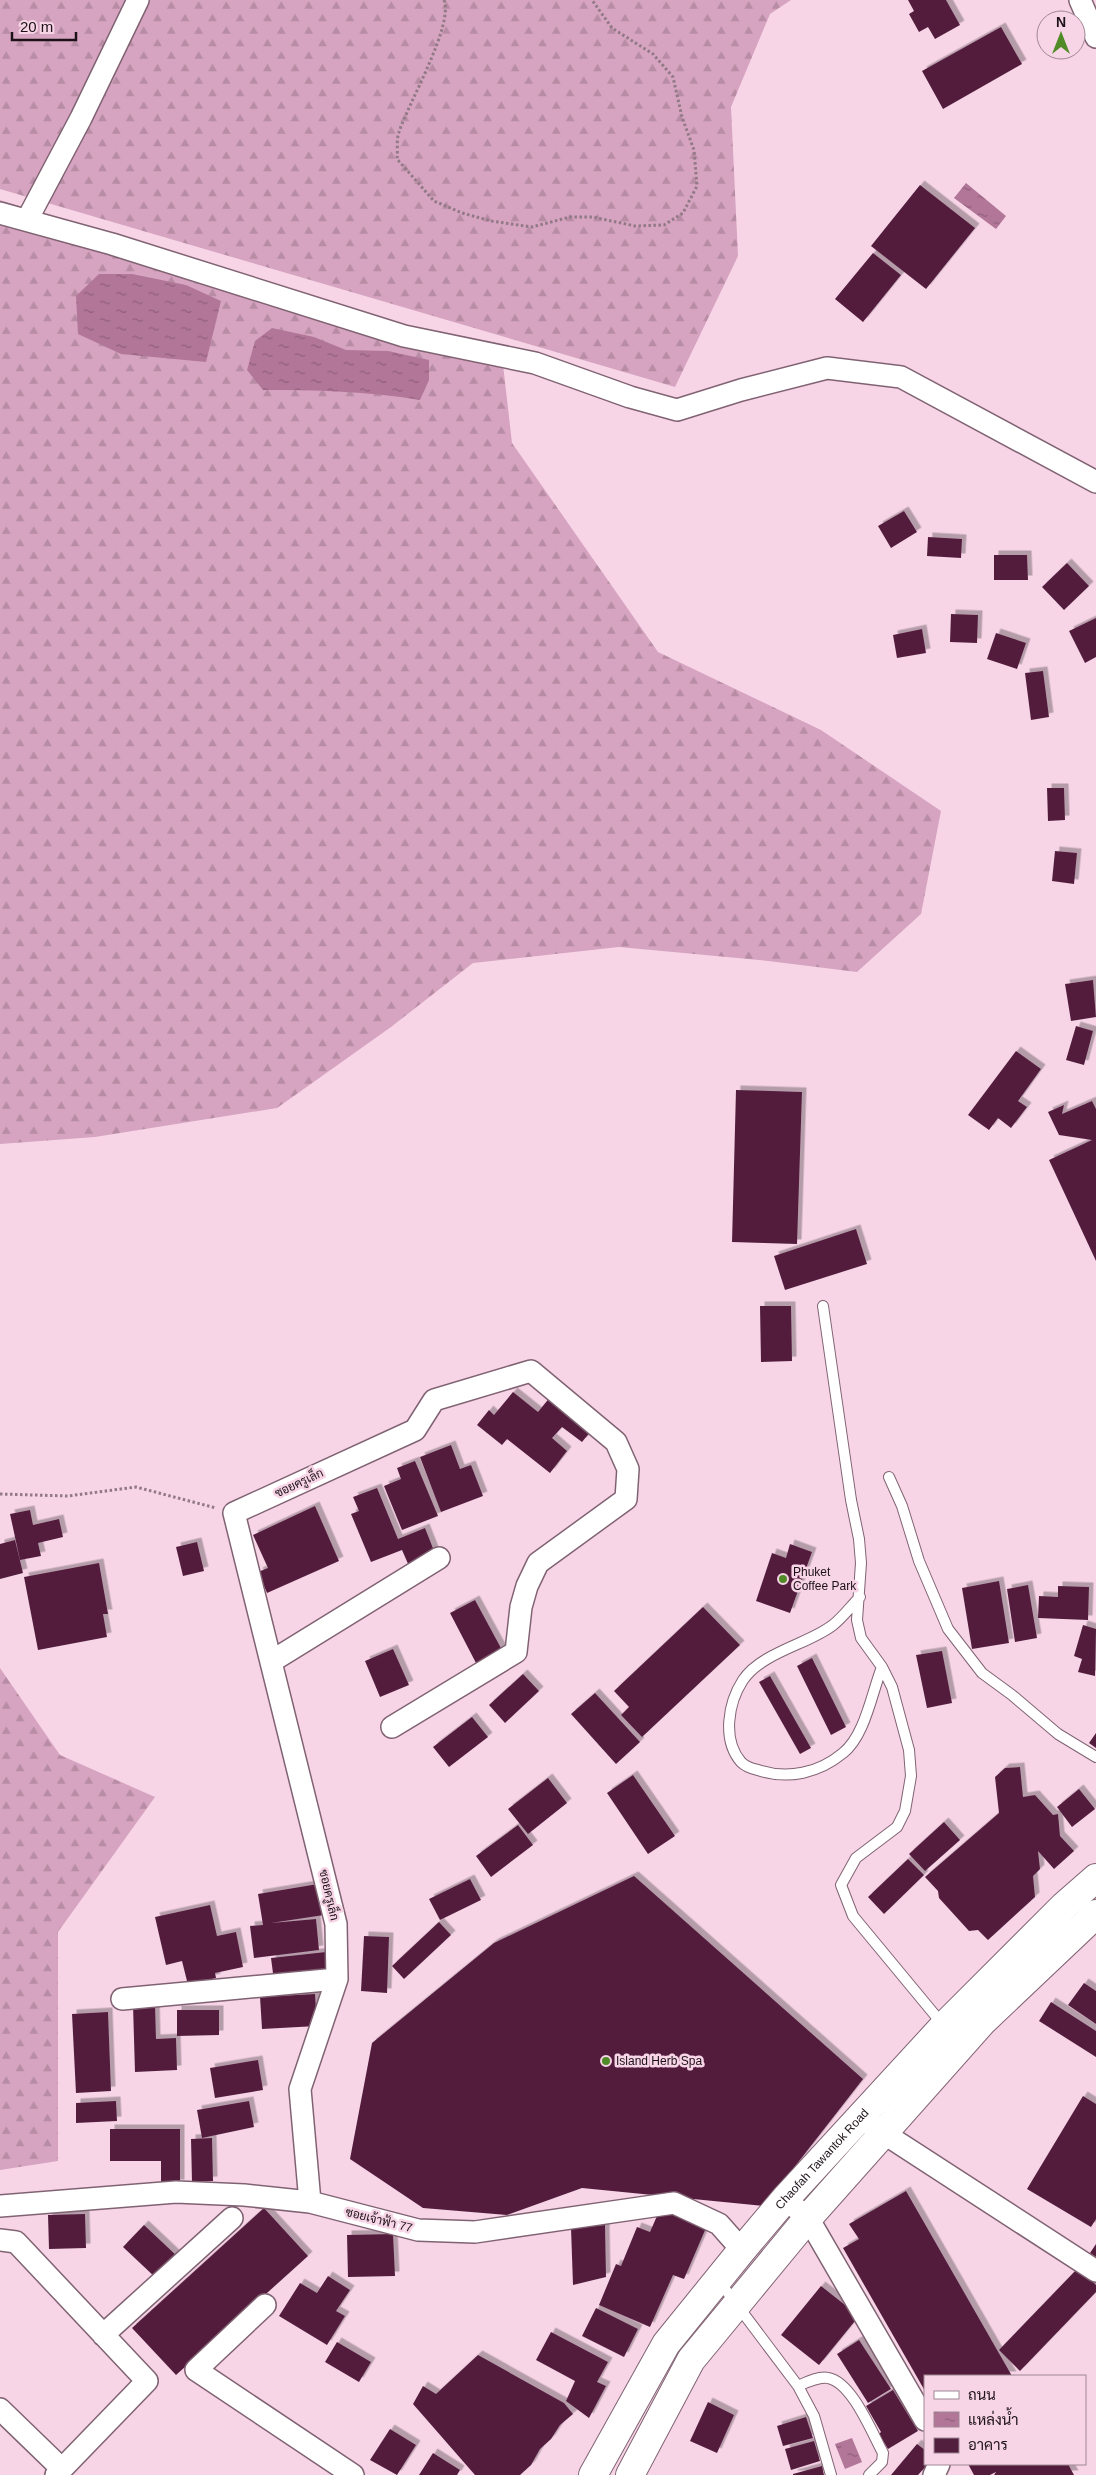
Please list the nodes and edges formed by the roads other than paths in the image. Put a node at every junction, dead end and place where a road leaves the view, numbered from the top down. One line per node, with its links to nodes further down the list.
1 (138, 0): 5 (street)
2 (1080, 0): 3 (street)
3 (1096, 37)
4 (0, 213): 5 (street)
5 (28, 220): 6 (street)
6 (1096, 482)
7 (823, 1306): 10 (lane)
8 (889, 1477): 14 (lane)
9 (439, 1558): 11 (street)
10 (860, 1598): 12 (lane); 12 (lane)
11 (272, 1661): 13 (street, ซอยครูเล็ก); 17 (street, ซอยครูเล็ก)
12 (882, 1667): 19 (lane)
13 (392, 1727)
14 (1096, 1757)
15 (1096, 1878): 19 (main road, Chaofah Tawantok Road)
16 (1096, 1914): 21 (main road)
17 (337, 1979): 18 (street); 23 (street, ซอยครูเล็ก)
18 (122, 1998)
19 (944, 2026): 20 (main road, Chaofah Tawantok Road)
20 (861, 2117): 21 (street); 22 (main road, Chaofah Tawantok Road)
21 (883, 2134): 26 (main road); 29 (street)
22 (785, 2199): 26 (street); 28 (main road, Chaofah Tawantok Road)
23 (310, 2202): 24 (street, ซอยเจ้าฟ้า 77); 28 (street, ซอยเจ้าฟ้า 77)
24 (0, 2206)
25 (232, 2218): 33 (street)
26 (808, 2218): 31 (main road); 36 (street)
27 (0, 2240): 33 (street)
28 (742, 2250): 30 (main road, Chaofah Tawantok Road)
29 (1096, 2271)
30 (718, 2280): 31 (lane); 39 (main road, Chaofah Tawantok Road)
31 (737, 2304): 34 (lane); 40 (main road)
32 (265, 2305): 38 (street)
33 (103, 2335): 37 (street)
34 (798, 2386): 41 (lane); 42 (lane)
35 (0, 2409): 37 (street)
36 (924, 2418)
37 (59, 2472)
38 (353, 2475)
39 (593, 2475)
40 (630, 2475)
41 (831, 2475)
42 (869, 2475)

